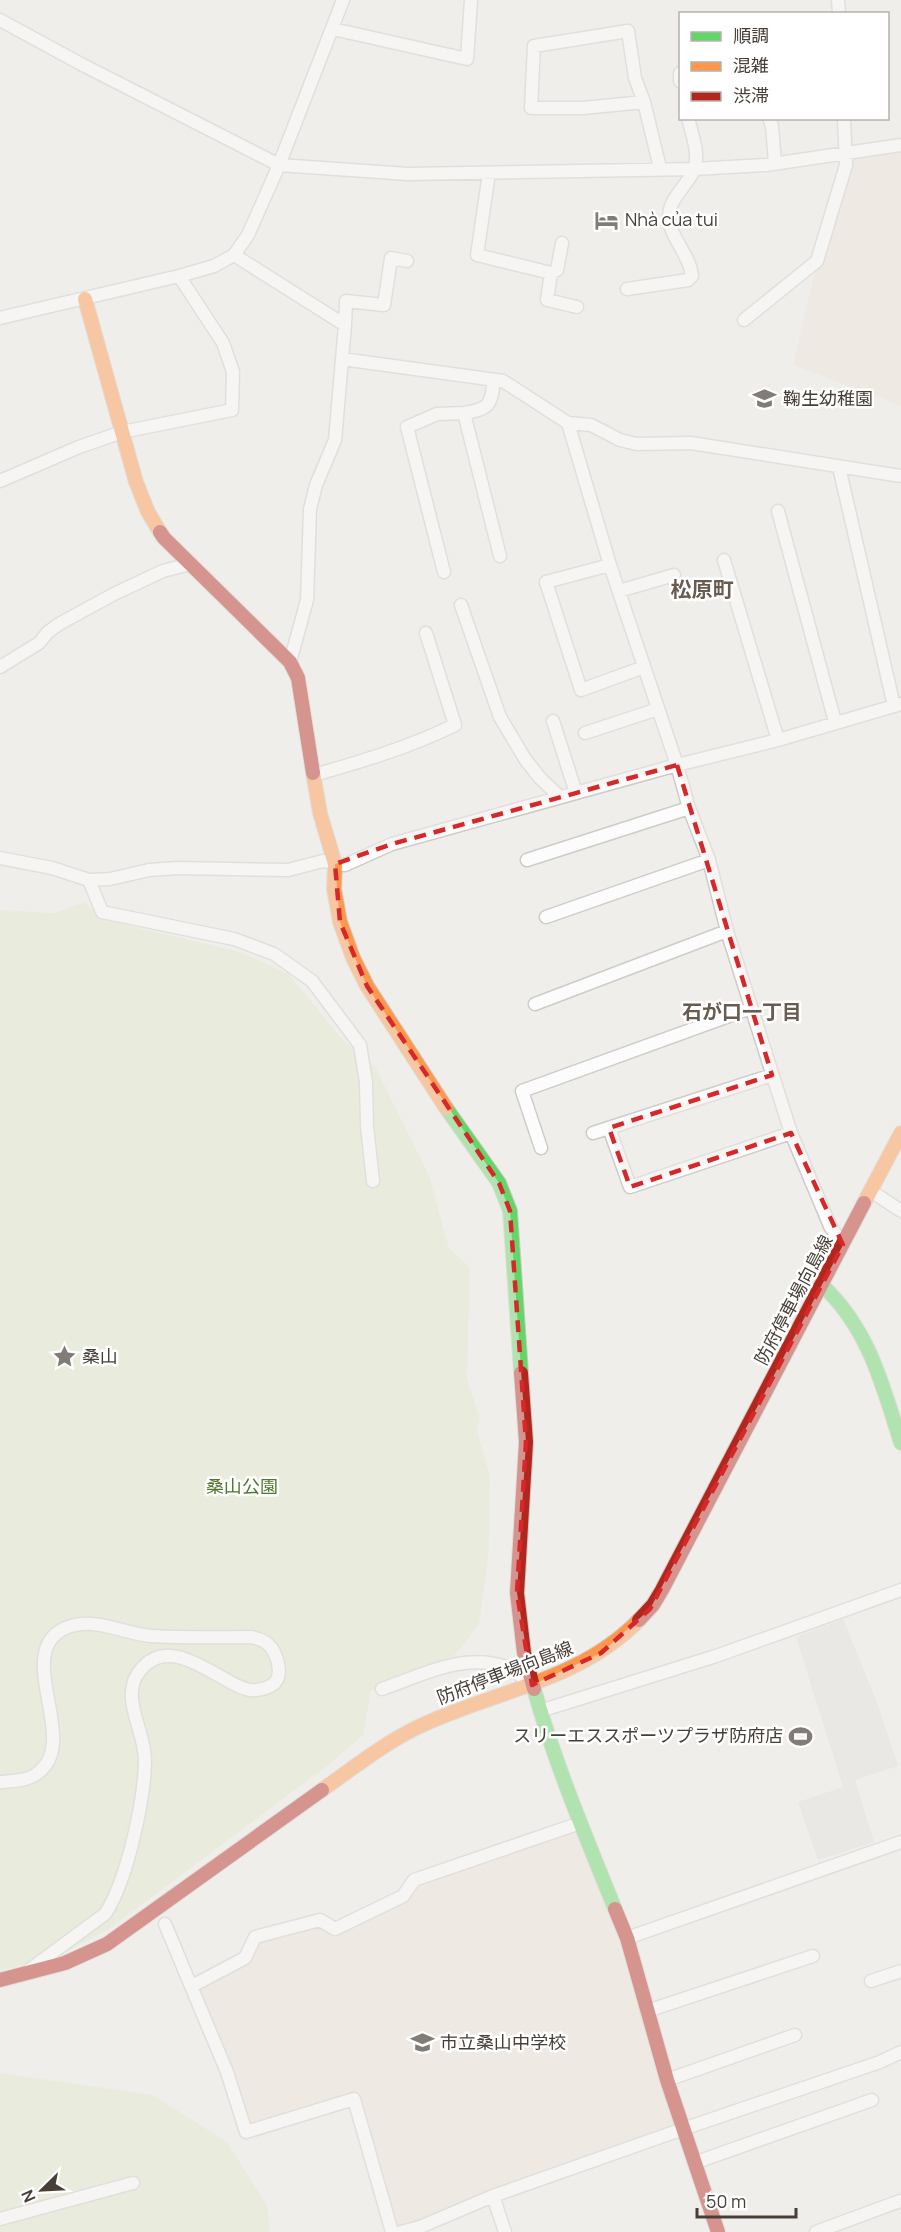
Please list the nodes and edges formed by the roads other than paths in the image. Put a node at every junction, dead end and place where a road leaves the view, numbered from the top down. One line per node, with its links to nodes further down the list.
1 (343, 0): 4 (street)
2 (471, 0): 4 (street)
3 (0, 20): 12 (street)
4 (333, 28): 12 (street)
5 (644, 102): 5 (street); 13 (street)
6 (688, 120): 14 (street)
7 (770, 120): 11 (street)
8 (844, 120): 10 (street)
9 (901, 145): 10 (street)
10 (846, 154): 11 (street); 25 (street)
11 (775, 163): 14 (street)
12 (279, 165): 15 (street); 17 (street)
13 (660, 168): 14 (street); 15 (street)
14 (695, 169): 21 (street)
15 (489, 173): 19 (street)
16 (562, 243): 19 (street)
17 (234, 255): 20 (street); 26 (street)
18 (407, 261): 26 (street)
19 (551, 273): 23 (street)
20 (179, 276): 22 (street); 31 (street)
21 (627, 289)
22 (86, 299): 24 (street); 31 (street)
23 (577, 307)
24 (0, 318)
25 (744, 320)
26 (345, 325): 27 (street)
27 (342, 358): 28 (street); 45 (street)
28 (494, 380): 29 (street); 30 (street)
29 (464, 413): 36 (street); 40 (street)
30 (568, 423): 32 (street); 39 (street)
31 (122, 432): 34 (street); 38 (street)
32 (839, 467): 33 (street); 48 (street)
33 (901, 476)
34 (0, 481)
35 (778, 511): 51 (street)
36 (500, 556)
37 (724, 560): 53 (street)
38 (190, 564): 45 (street); 46 (street)
39 (610, 565): 42 (street); 47 (street)
40 (444, 572)
41 (674, 575): 42 (street)
42 (619, 591): 47 (street)
43 (461, 605): 57 (street)
44 (426, 633): 55 (street)
45 (290, 662): 55 (street)
46 (0, 667)
47 (644, 667): 49 (street)
48 (898, 705): 51 (street)
49 (658, 709): 52 (street); 54 (street)
50 (553, 721): 56 (street)
51 (835, 722): 53 (street)
52 (585, 733)
53 (778, 740): 54 (street)
54 (677, 765): 56 (street); 58 (street)
55 (314, 775): 62 (street)
56 (576, 793): 57 (street)
57 (560, 797): 62 (street)
58 (689, 808): 60 (street); 61 (street)
59 (0, 858): 63 (street)
60 (527, 860)
61 (709, 860): 64 (street); 65 (street)
62 (335, 864): 63 (street); 82 (street)
63 (88, 880): 75 (street)
64 (546, 917)
65 (727, 931): 66 (street); 67 (street)
66 (535, 1004)
67 (751, 1008): 68 (street); 73 (street)
68 (772, 1076): 69 (street); 71 (street)
69 (609, 1128): 70 (street); 71 (street)
70 (593, 1133)
71 (790, 1133): 78 (street)
72 (901, 1133): 74 (street, 防府停車場向島線)
73 (541, 1148)
74 (896, 1149): 76 (street, 防府停車場向島線)
75 (373, 1181)
76 (871, 1191): 77 (street); 78 (street, 防府停車場向島線)
77 (901, 1211)
78 (843, 1245): 79 (street, 防府停車場向島線)
79 (822, 1285): 80 (street); 82 (street, 防府停車場向島線)
80 (901, 1443)
81 (901, 1590): 84 (street)
82 (532, 1685): 83 (street); 84 (street); 92 (street, 防府停車場向島線)
83 (382, 1689)
84 (540, 1711): 86 (street)
85 (0, 1782): 92 (street)
86 (580, 1823): 89 (street); 95 (street)
87 (901, 1842): 89 (street)
88 (165, 1924): 95 (street)
89 (627, 1938): 96 (street)
90 (813, 1956): 96 (street)
91 (901, 1971): 94 (street)
92 (23, 1974): 93 (street, 防府停車場向島線)
93 (0, 1980)
94 (871, 1982)
95 (192, 1986): 108 (street)
96 (647, 2011): 99 (street)
97 (795, 2035): 99 (street)
98 (901, 2052): 101 (street)
99 (667, 2080): 101 (street)
100 (872, 2100): 102 (street)
101 (683, 2129): 102 (street); 104 (street)
102 (694, 2163): 111 (street)
103 (133, 2182): 106 (street)
104 (493, 2196): 107 (street); 110 (street)
105 (900, 2201): 112 (street)
106 (0, 2220)
107 (421, 2229): 109 (street)
108 (392, 2232)
109 (401, 2232)
110 (505, 2232)
111 (718, 2232)
112 (816, 2232)

